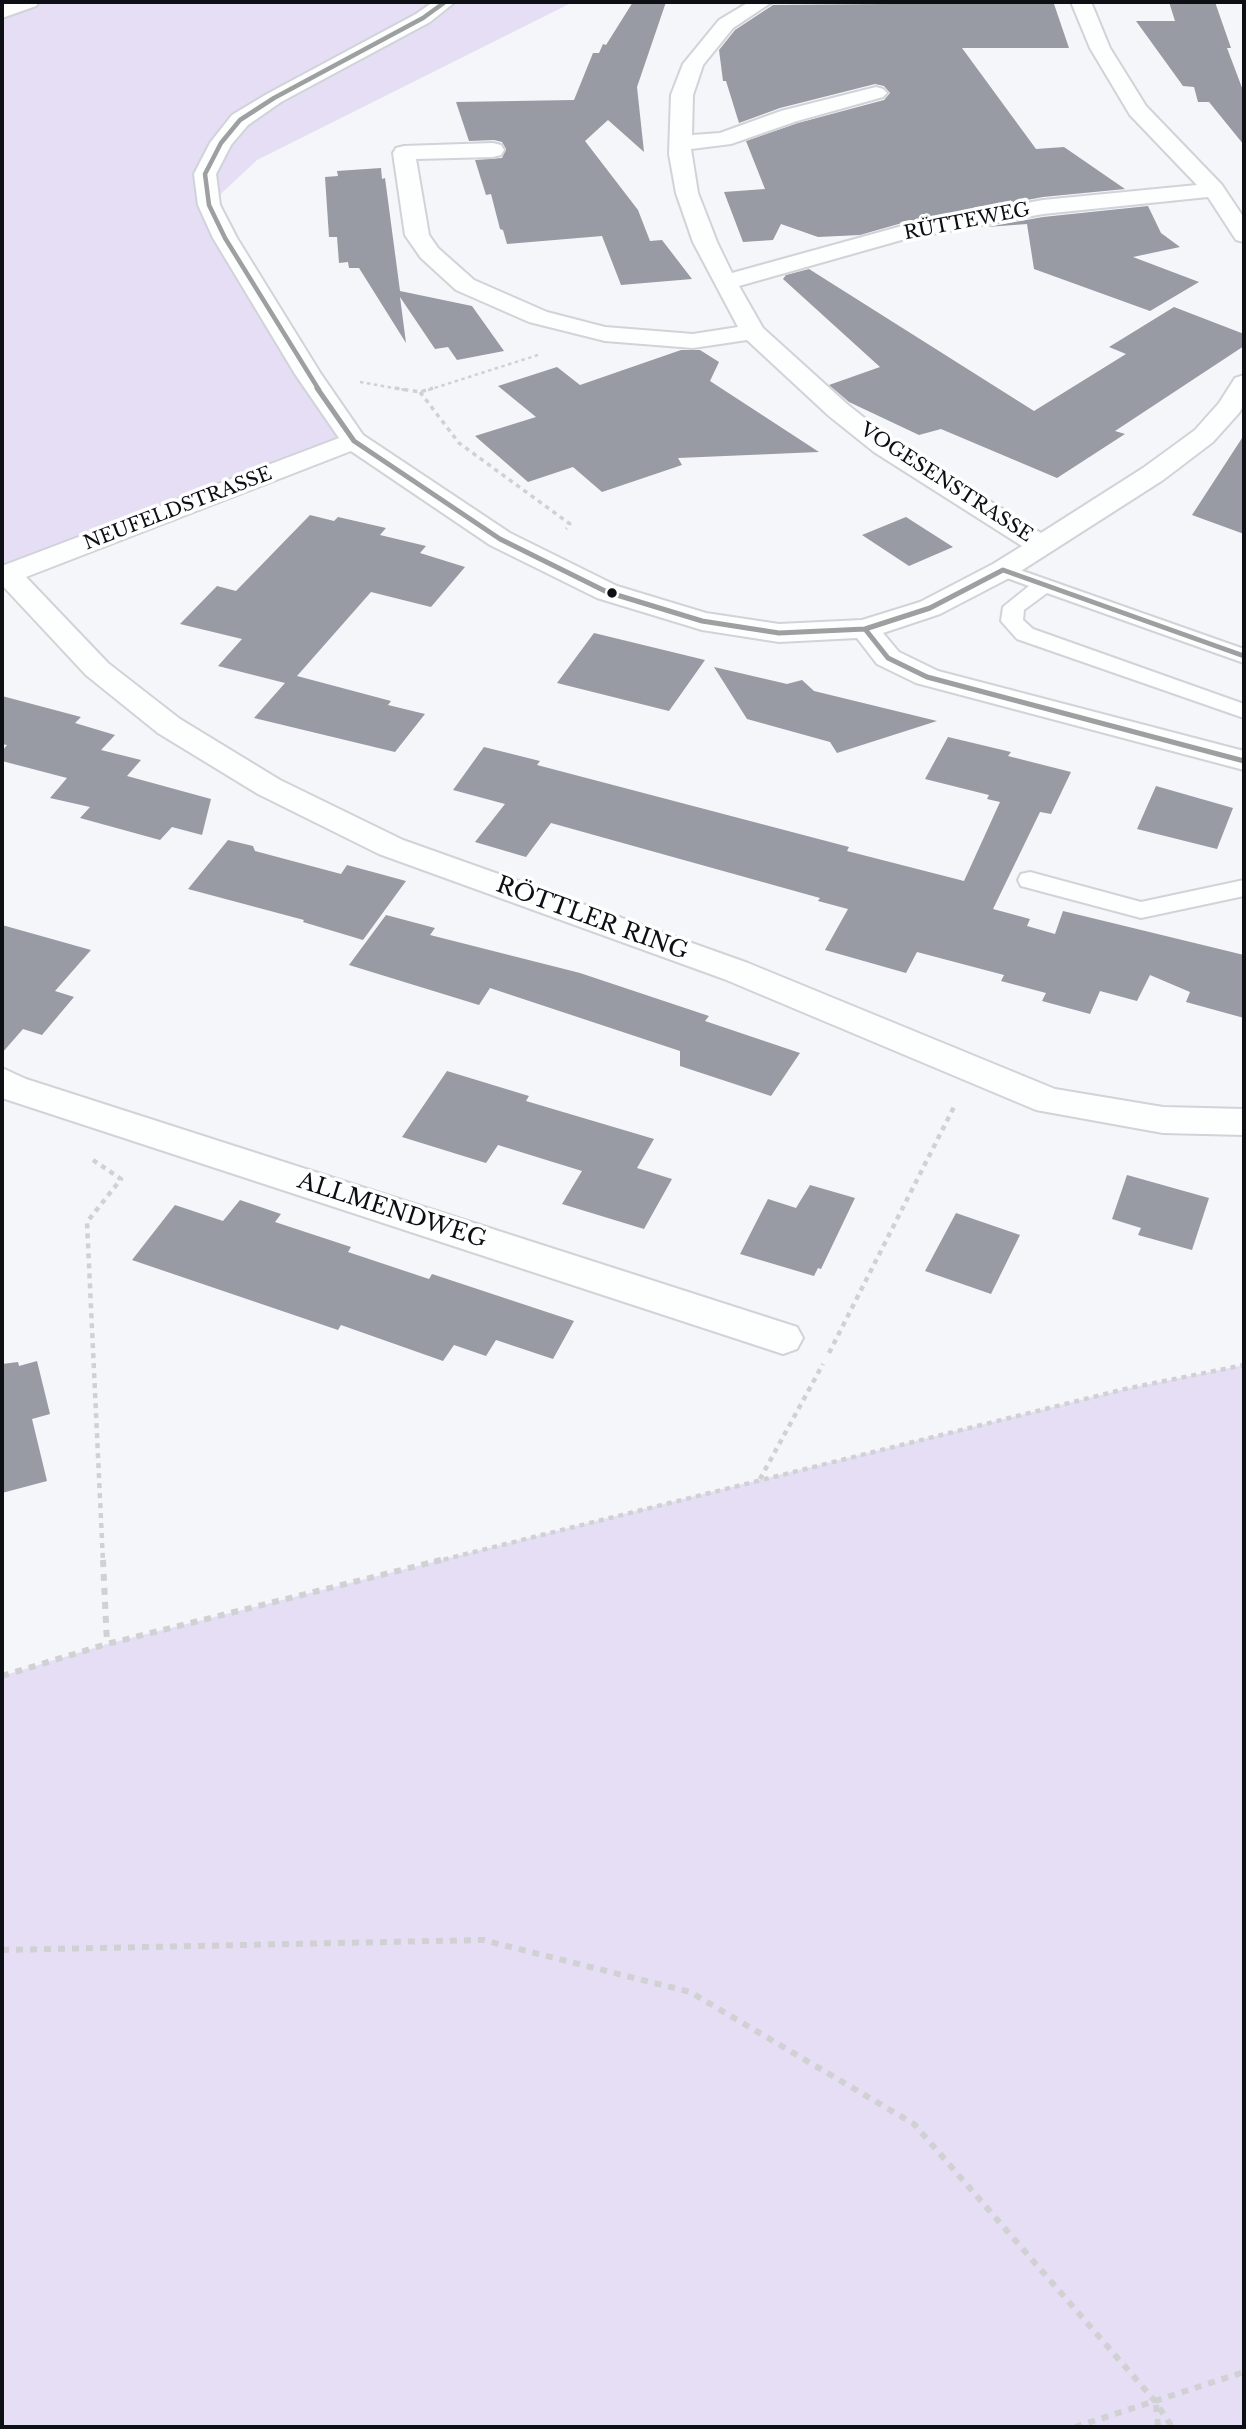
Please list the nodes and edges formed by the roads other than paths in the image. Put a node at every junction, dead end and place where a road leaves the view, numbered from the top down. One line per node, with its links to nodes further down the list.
1 (29, 2): 5 (street)
2 (445, 2): 14 (street)
3 (762, 2): 7 (street, VOGESENSTRASSE)
4 (1081, 2): 9 (street)
5 (2, 12)
6 (876, 93): 7 (street)
7 (681, 144): 11 (street, VOGESENSTRASSE)
8 (493, 150): 12 (street)
9 (1214, 190): 10 (street); 11 (street, RÜTTEWEG)
10 (1244, 234)
11 (725, 282): 12 (street, VOGESENSTRASSE)
12 (753, 332): 15 (street, VOGESENSTRASSE)
13 (1244, 383): 15 (street)
14 (354, 441): 17 (street, NEUFELDSTRASSE); 19 (street)
15 (1042, 546): 16 (street)
16 (1003, 570): 18 (lane); 19 (street)
17 (5, 575): 26 (street, RÖTTLER RING)
18 (1045, 585): 20 (lane); 21 (lane)
19 (865, 629): 22 (street)
20 (1244, 656)
21 (1244, 711)
22 (1244, 761)
23 (1030, 880): 24 (lane)
24 (1244, 888)
25 (2, 1081): 27 (street, ALLMENDWEG)
26 (1244, 1122)
27 (783, 1338)

